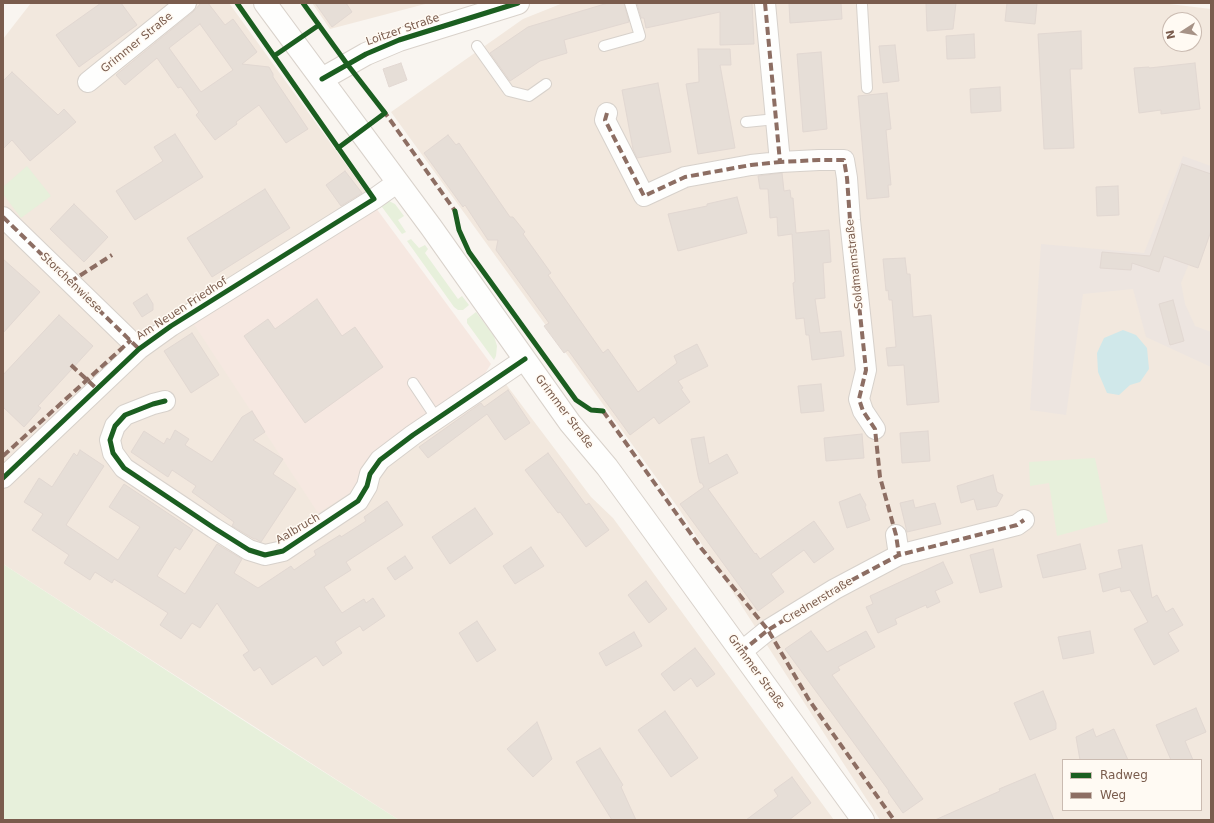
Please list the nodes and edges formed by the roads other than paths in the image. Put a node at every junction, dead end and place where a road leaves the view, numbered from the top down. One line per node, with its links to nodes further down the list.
1 (186, 3): 10 (street, Grimmer Straße)
2 (265, 3): 9 (main road, Grimmer Straße)
3 (518, 3): 9 (main road, Loitzer Straße)
4 (630, 3): 8 (lane)
5 (765, 3): 14 (street)
6 (862, 5): 12 (lane)
7 (477, 46): 11 (lane)
8 (604, 46)
9 (322, 79): 17 (main road, Grimmer Straße)
10 (88, 82)
11 (546, 84)
12 (867, 88)
13 (607, 113): 16 (street, Soldmannstraße)
14 (776, 119): 15 (lane); 16 (street)
15 (746, 122)
16 (780, 162): 24 (street, Soldmannstraße)
17 (398, 182): 19 (street, Am Neuen Friedhof); 20 (main road, Grimmer Straße)
18 (3, 217): 19 (street, Storchenwiese)
19 (139, 349): 25 (street, Am Neuen Friedhof)
20 (525, 359): 23 (street, Aalbruch); 29 (main road, Grimmer Straße)
21 (413, 383): 23 (lane)
22 (165, 401): 23 (street, Aalbruch)
23 (437, 419)
24 (875, 429)
25 (3, 478)
26 (1024, 520): 28 (street, Crednerstraße)
27 (896, 535): 28 (street)
28 (899, 555): 29 (street, Crednerstraße)
29 (741, 652): 30 (main road, Grimmer Straße)
30 (863, 820)

